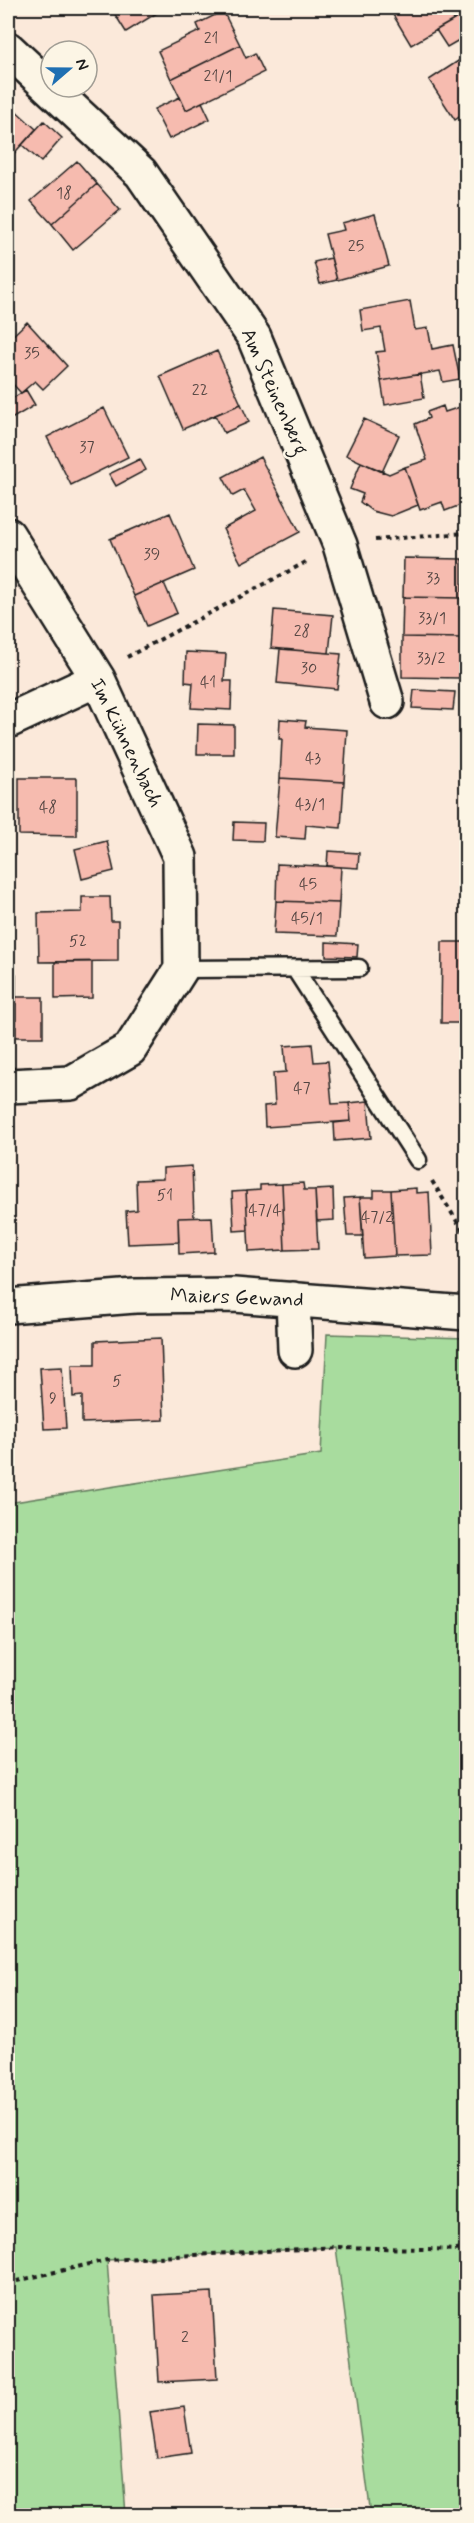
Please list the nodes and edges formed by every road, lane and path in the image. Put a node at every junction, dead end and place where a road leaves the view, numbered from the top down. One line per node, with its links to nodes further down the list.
1 (8, 49): 4 (street, Am Steinenberg)
2 (466, 533): 4 (path)
3 (8, 536): 5 (street, Im Kühnenbach)
4 (339, 545): 5 (path); 6 (street, Am Steinenberg)
5 (96, 677): 7 (street); 9 (street, Im Kühnenbach)
6 (387, 702)
7 (8, 721)
8 (359, 968): 10 (lane)
9 (181, 969): 10 (lane); 11 (street)
10 (295, 969): 12 (lane)
11 (8, 1086)
12 (418, 1160): 13 (path)
13 (466, 1236)
14 (293, 1299): 15 (street, Maiers Gewand); 16 (street, Maiers Gewand); 17 (street)
15 (8, 1306)
16 (466, 1313)
17 (295, 1350)
18 (466, 2250): 19 (path)
19 (8, 2283)

